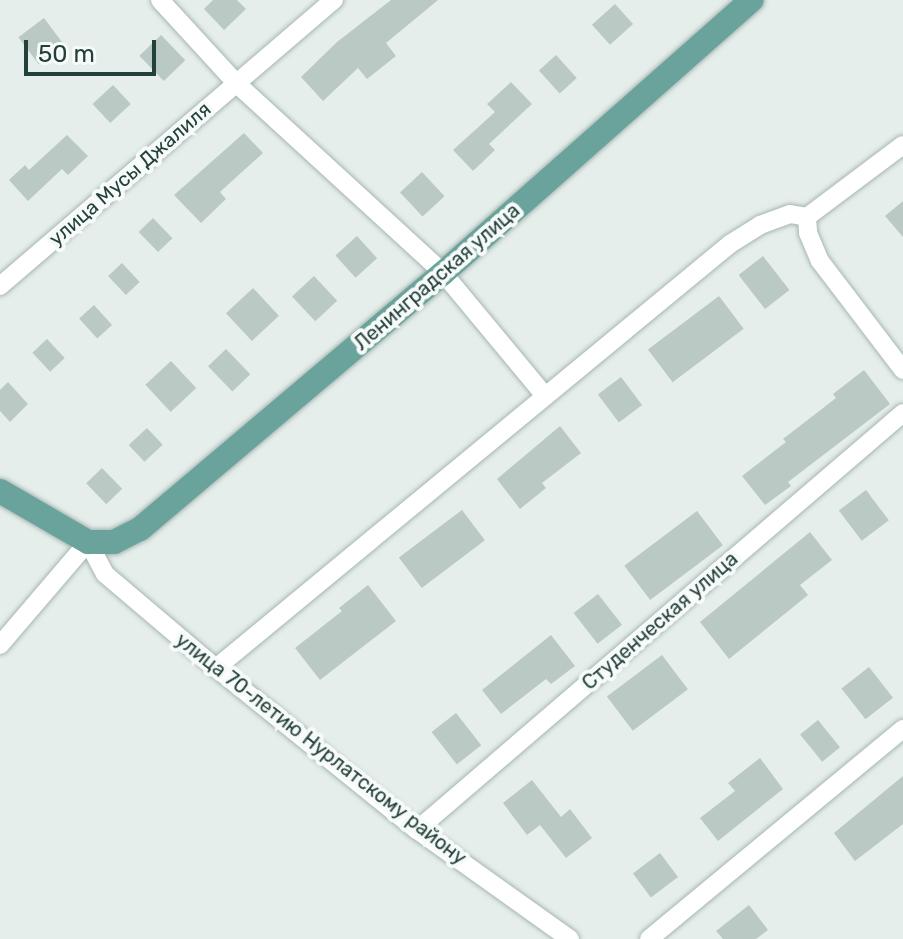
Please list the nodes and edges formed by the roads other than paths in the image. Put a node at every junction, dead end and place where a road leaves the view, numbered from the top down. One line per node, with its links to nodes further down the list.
1 (160, 0): 4 (street)
2 (334, 0): 4 (street, улица Мусы Джалиля)
3 (752, 0): 7 (main road, Ленинградская улица)
4 (236, 83): 7 (street); 8 (street, улица Мусы Джалиля)
5 (903, 145): 6 (street)
6 (807, 217): 9 (street); 10 (street)
7 (443, 273): 10 (street); 13 (main road, Ленинградская улица)
8 (0, 286)
9 (903, 370)
10 (545, 396): 15 (street)
11 (903, 413): 17 (street, Студенческая улица)
12 (0, 491): 13 (main road, улица 70-летию Нурлатскому району)
13 (88, 542): 14 (street); 15 (street, улица 70-летию Нурлатскому району)
14 (0, 645)
15 (216, 668): 17 (street, улица 70-летию Нурлатскому району)
16 (903, 729): 19 (street)
17 (417, 830): 18 (street, улица 70-летию Нурлатскому району)
18 (570, 939)
19 (649, 939)

